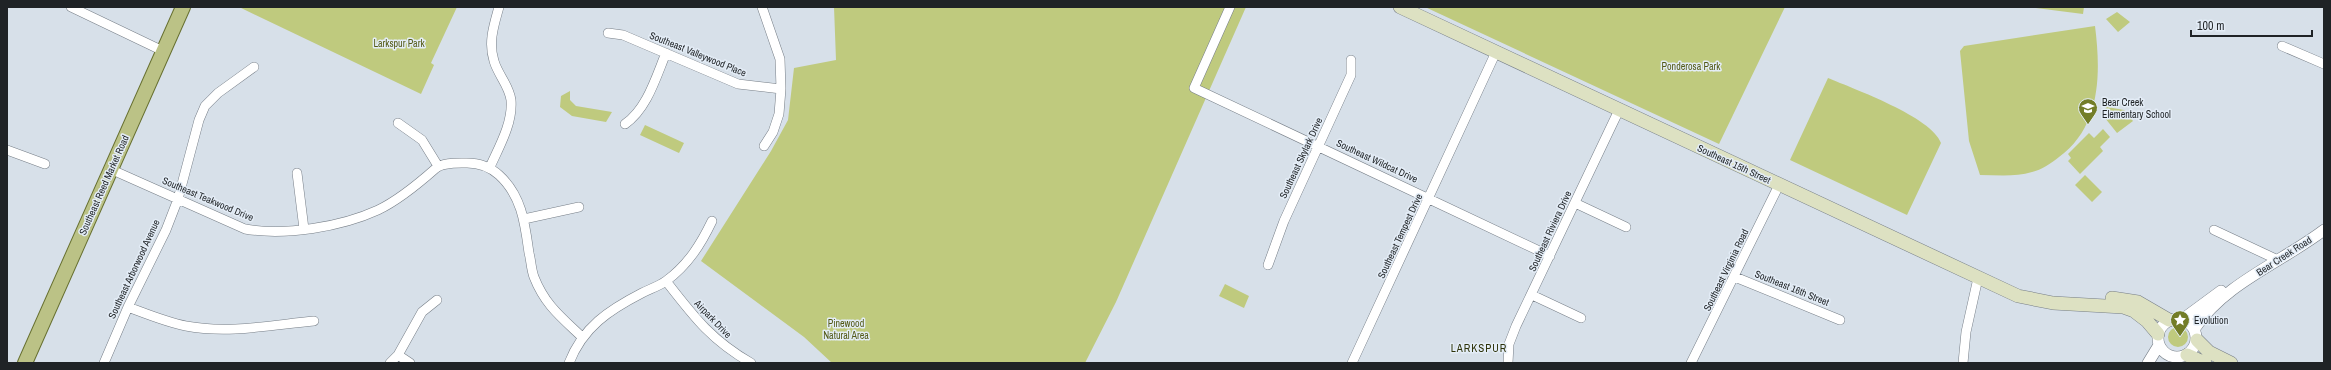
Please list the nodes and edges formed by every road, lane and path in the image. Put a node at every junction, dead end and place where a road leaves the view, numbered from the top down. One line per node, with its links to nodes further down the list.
1 (71, 7): 10 (street)
2 (183, 7): 10 (main road, Southeast Reed Market Road)
3 (190, 7): 26 (main road, Southeast Reed Market Road)
4 (499, 7): 25 (street)
5 (762, 7): 16 (street)
6 (1230, 7): 21 (street, Southeast Wildcat Drive)
7 (1400, 7): 11 (main road, Southeast 15th Street)
8 (608, 33): 12 (street, Southeast Valleywood Place)
9 (2282, 46): 14 (street)
10 (163, 51): 26 (main road, Southeast Reed Market Road)
11 (1496, 52): 17 (main road, Southeast 15th Street); 30 (street, Southeast Tempest Drive)
12 (666, 53): 16 (street, Southeast Valleywood Place); 19 (street)
13 (1351, 60): 21 (street, Southeast Skylark Drive)
14 (2324, 64)
15 (254, 67): 29 (street, Southeast Arborwood Avenue)
16 (781, 89): 20 (street)
17 (1619, 110): 28 (main road, Southeast 15th Street); 31 (street, Southeast Riviera Drive)
18 (398, 122): 24 (street)
19 (626, 124)
20 (764, 146)
21 (1319, 147): 30 (street, Southeast Wildcat Drive); 41 (street, Southeast Skylark Drive)
22 (7, 150): 23 (street)
23 (45, 164)
24 (438, 166): 25 (street); 36 (street, Southeast Teakwood Drive)
25 (490, 167): 33 (street)
26 (115, 171): 29 (street, Southeast Teakwood Drive); 61 (main road, Southeast Reed Market Road); 62 (main road, Southeast Reed Market Road)
27 (297, 173): 36 (street)
28 (1779, 185): 42 (street, Southeast Virginia Road); 43 (main road, Southeast 15th Street)
29 (178, 198): 36 (street, Southeast Teakwood Drive); 49 (street, Southeast Arborwood Avenue)
30 (1430, 198): 39 (street, Southeast Wildcat Drive); 68 (street, Southeast Tempest Drive)
31 (1576, 203): 35 (street); 39 (street, Southeast Riviera Drive)
32 (579, 207): 33 (street)
33 (524, 218): 56 (street)
34 (712, 221): 44 (street)
35 (1626, 227)
36 (304, 229)
37 (2214, 230): 40 (street)
38 (2324, 230): 40 (street, Bear Creek Road)
39 (1550, 256): 46 (street, Southeast Riviera Drive)
40 (2278, 260): 45 (street, Bear Creek Road)
41 (1268, 265)
42 (1735, 277): 52 (street, Southeast 16th Street); 70 (street, Southeast Virginia Road)
43 (1978, 278): 48 (main road, Southeast 15th Street); 71 (street)
44 (666, 281): 56 (street); 67 (street, Airpark Drive)
45 (2243, 282): 51 (street, Bear Creek Road); 55 (street, Bear Creek Road)
46 (1532, 295): 50 (street); 69 (street, Southeast Riviera Drive)
47 (437, 300): 58 (street)
48 (2073, 303): 53 (main road, Southeast 15th Street); 57 (main road, Southeast 15th Street)
49 (128, 307): 54 (street); 63 (street, Southeast Arborwood Avenue)
50 (1581, 318)
51 (2183, 319): 53 (street); 55 (street)
52 (1840, 320)
53 (2169, 320): 57 (street)
54 (314, 321)
55 (2196, 334): 59 (street); 74 (main road)
56 (582, 337): 66 (street)
57 (2159, 339): 60 (street); 72 (street)
58 (398, 354): 64 (street); 65 (street)
59 (2187, 355): 60 (street); 73 (main road)
60 (2168, 360)
61 (25, 363)
62 (34, 363)
63 (104, 363)
64 (390, 363)
65 (410, 363)
66 (569, 363)
67 (751, 363)
68 (1352, 363)
69 (1508, 363)
70 (1691, 363)
71 (1963, 363)
72 (2148, 363)
73 (2205, 363)
74 (2231, 363)

